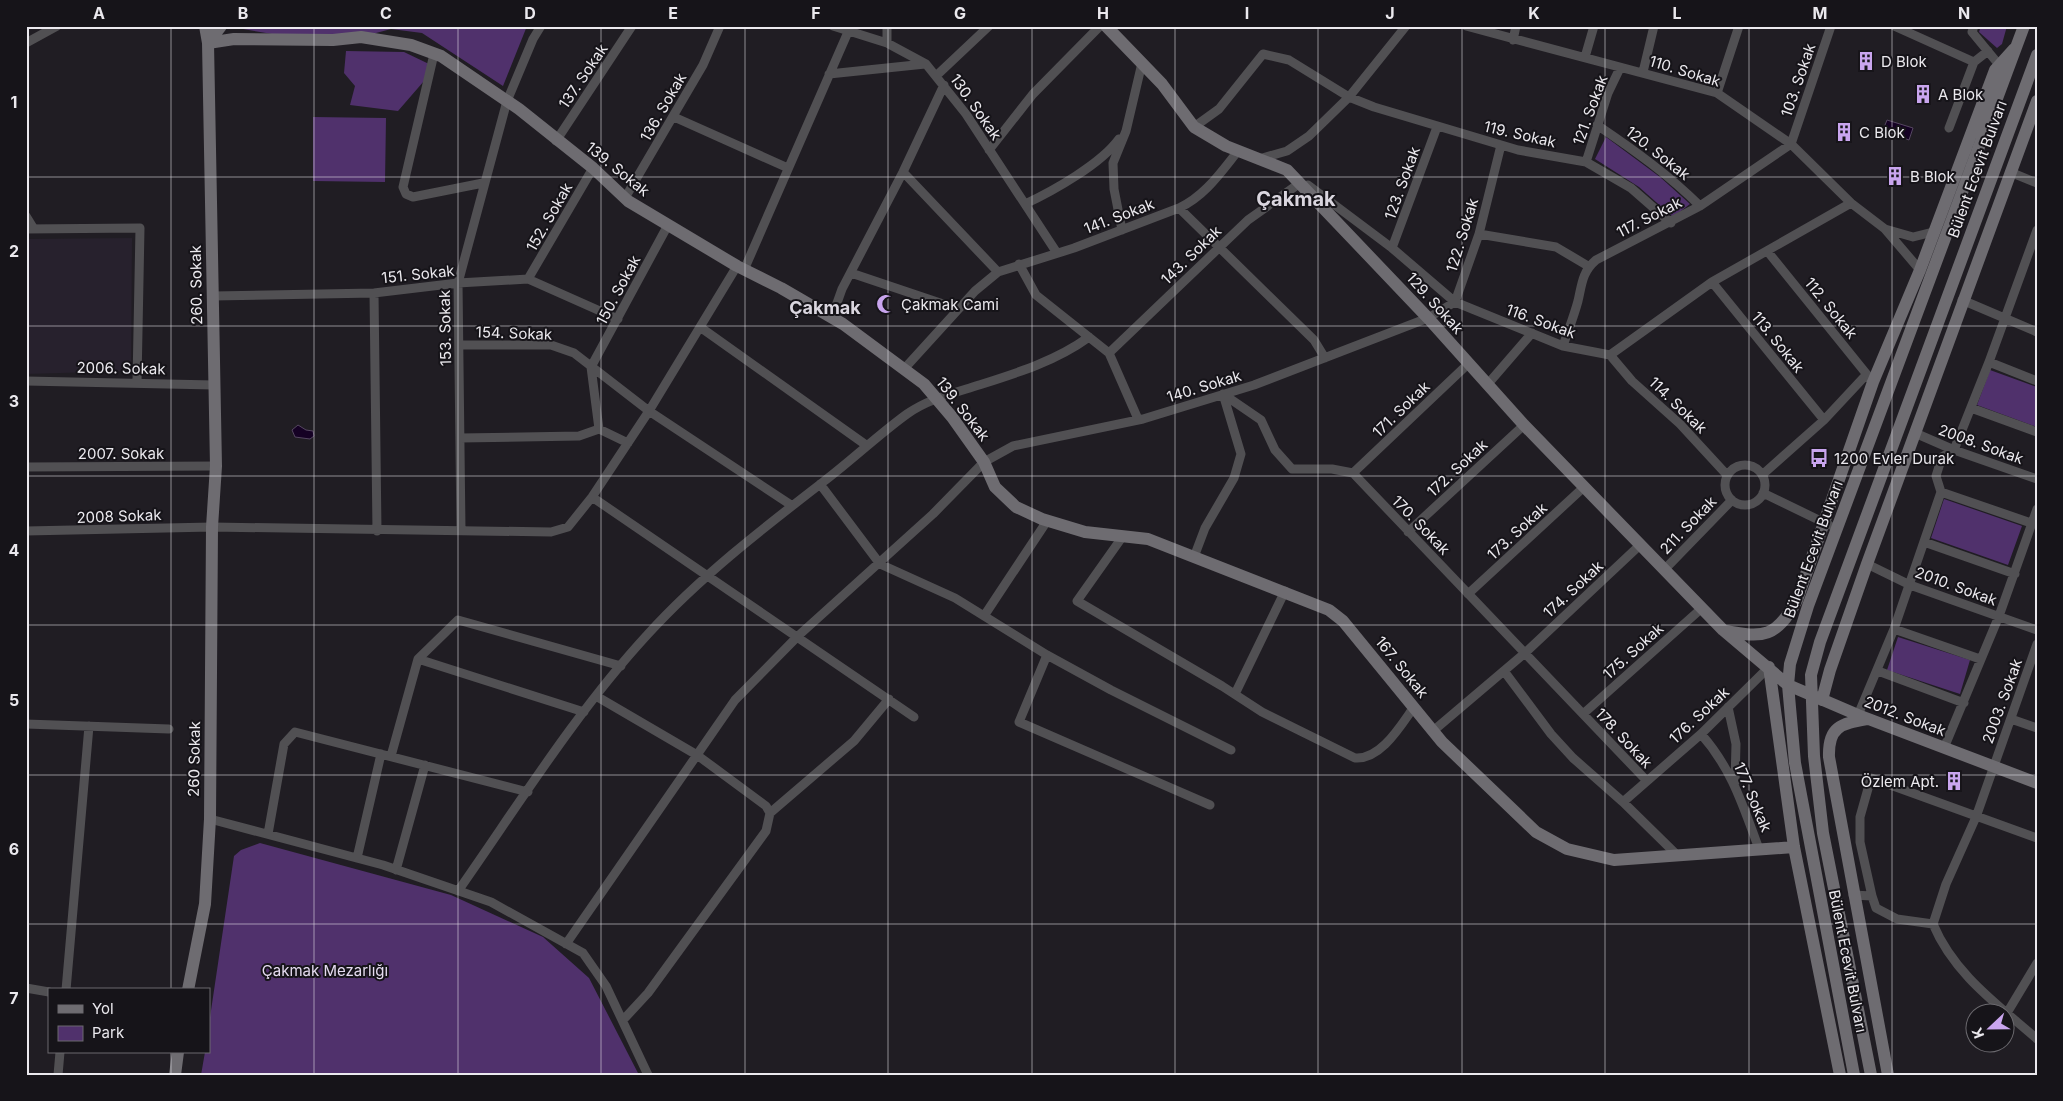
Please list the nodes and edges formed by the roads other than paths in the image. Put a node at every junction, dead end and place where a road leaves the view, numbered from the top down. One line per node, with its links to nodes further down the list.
1 (57, 26): 25 (street)
2 (205, 26): 26 (street, 260. Sokak)
3 (221, 26): 26 (street)
4 (541, 26): 43 (street, 153. Sokak)
5 (632, 26): 51 (street, 137. Sokak)
6 (720, 26): 45 (street, 136. Sokak)
7 (833, 26): 22 (street, 130. Sokak)
8 (887, 26): 27 (street)
9 (989, 26): 39 (street)
10 (1100, 26): 54 (street)
11 (1106, 26): 33 (street, 129. Sokak)
12 (1406, 26): 42 (street)
13 (1466, 26): 23 (street, 110. Sokak)
14 (1516, 26): 23 (street)
15 (1594, 26): 31 (street)
16 (1654, 26): 37 (street)
17 (1739, 26): 41 (street)
18 (1831, 26): 52 (street, 103. Sokak)
19 (1894, 26): 32 (street)
20 (1974, 26): 28 (street)
21 (2024, 26): 24 (street, Bülent Ecevit Bulvarı)
22 (848, 32): 27 (street, 130. Sokak); 38 (street, 2008 Sokak)
23 (1513, 40): 31 (street, 110. Sokak)
24 (2020, 41): 35 (street); 156 (street, Bülent Ecevit Bulvarı)
25 (26, 43)
26 (208, 43): 29 (street, 139. Sokak); 94 (street, 260. Sokak)
27 (887, 43): 34 (street, 130. Sokak)
28 (1988, 51): 32 (street); 35 (street)
29 (434, 54): 43 (street, 139. Sokak); 64 (street)
30 (2037, 55): 191 (street, Bülent Ecevit Bulvarı)
31 (1585, 57): 36 (street, 110. Sokak)
32 (1974, 62): 49 (street)
33 (1142, 63): 47 (street, 129. Sokak); 50 (street)
34 (926, 64): 38 (street); 39 (street, 130. Sokak)
35 (2000, 66): 78 (street)
36 (1620, 68): 37 (street, 110. Sokak); 46 (street, 121. Sokak)
37 (1643, 72): 41 (street, 110. Sokak)
38 (829, 74): 59 (street, 2008 Sokak)
39 (936, 76): 40 (street, 130. Sokak)
40 (944, 85): 54 (street, 130. Sokak); 61 (street)
41 (1717, 93): 52 (street, 110. Sokak)
42 (1349, 97): 47 (street, 119. Sokak); 48 (street, 119. Sokak); 56 (street)
43 (507, 101): 51 (street, 139. Sokak); 64 (street, 153. Sokak)
44 (2037, 101): 62 (street)
45 (674, 117): 59 (street); 66 (street, 136. Sokak)
46 (1597, 125): 57 (street, 121. Sokak); 69 (street, 120. Sokak)
47 (1194, 126): 55 (street, 129. Sokak)
48 (1437, 127): 53 (street, 119. Sokak); 81 (street, 123. Sokak)
49 (1949, 128)
50 (1126, 131): 68 (street); 76 (street)
51 (556, 141): 58 (street, 139. Sokak)
52 (1791, 144): 67 (street, 110. Sokak); 69 (street, 117. Sokak)
53 (1501, 145): 57 (street, 119. Sokak); 79 (street, 122. Sokak)
54 (989, 150): 68 (street, 130. Sokak)
55 (1238, 150): 56 (street, 129. Sokak); 70 (street, 141. Sokak)
56 (1259, 159): 60 (street, 129. Sokak)
57 (1586, 162): 72 (street, 119. Sokak)
58 (593, 168): 66 (street, 139. Sokak); 90 (street, 152. Sokak)
59 (788, 168): 86 (street, 2008 Sokak)
60 (1287, 170): 65 (street, 129. Sokak); 81 (street, 116. Sokak)
61 (903, 172): 88 (street); 89 (street)
62 (2010, 172): 63 (street); 95 (street)
63 (2037, 182)
64 (483, 183): 92 (street, 153. Sokak)
65 (1300, 183): 80 (street, 143. Sokak); 99 (street, 129. Sokak)
66 (625, 198): 73 (street, 139. Sokak)
67 (1850, 203): 75 (street, 110. Sokak); 82 (street)
68 (1024, 204): 83 (street, 130. Sokak)
69 (1700, 206): 72 (street, 117. Sokak)
70 (1180, 208): 76 (street, 141. Sokak); 80 (street)
71 (26, 216): 74 (street)
72 (1671, 223): 85 (street, 117. Sokak)
73 (668, 225): 86 (street, 139. Sokak); 100 (street, 150. Sokak)
74 (30, 229): 118 (street)
75 (1885, 229): 78 (street); 87 (street)
76 (1122, 230): 83 (street, 141. Sokak)
77 (2037, 230): 101 (street)
78 (1934, 232): 87 (street)
79 (1479, 234): 85 (street); 96 (street, 122. Sokak)
80 (1219, 247): 108 (street, 143. Sokak); 110 (street)
81 (1392, 248): 96 (street, 116. Sokak)
82 (1768, 252): 91 (street); 115 (street, 112. Sokak)
83 (1057, 253): 84 (street, 141. Sokak)
84 (1019, 264): 88 (street, 141. Sokak); 105 (street)
85 (1588, 266): 107 (street)
86 (741, 268): 98 (street, 139. Sokak); 102 (street, 2008 Sokak)
87 (1920, 270): 115 (street)
88 (998, 272): 97 (street, 141. Sokak)
89 (850, 273): 97 (street); 98 (street)
90 (528, 279): 92 (street, 151. Sokak); 100 (street, 151. Sokak)
91 (1712, 282): 109 (street); 126 (street, 113. Sokak)
92 (458, 283): 93 (street, 151. Sokak); 106 (street, 153. Sokak)
93 (374, 293): 94 (street, 151. Sokak); 157 (street)
94 (213, 296): 119 (street, 260. Sokak)
95 (1962, 300): 101 (street); 130 (street)
96 (1455, 302): 99 (street); 104 (street, 116. Sokak)
97 (958, 309): 114 (street, 141. Sokak)
98 (832, 317): 114 (street, 139. Sokak)
99 (1428, 318): 110 (street, 140. Sokak); 112 (street, 129. Sokak)
100 (618, 319): 113 (street, 150. Sokak)
101 (2005, 320): 103 (street); 111 (street)
102 (700, 327): 124 (street, 2008 Sokak); 133 (street)
103 (2037, 332)
104 (1532, 333): 107 (street, 116. Sokak); 120 (street)
105 (1089, 337): 108 (street); 122 (street)
106 (460, 345): 113 (street, 154. Sokak); 131 (street, 153. Sokak)
107 (1563, 346): 109 (street, 116. Sokak)
108 (1109, 353): 125 (street)
109 (1610, 354): 139 (street, 114. Sokak)
110 (1325, 358): 121 (street, 140. Sokak)
111 (1989, 362): 116 (street); 123 (street)
112 (1468, 364): 120 (street, 129. Sokak); 138 (street, 171. Sokak)
113 (591, 366): 124 (street, 154. Sokak); 128 (street)
114 (904, 369): 122 (street, 139. Sokak)
115 (1870, 378): 126 (street); 151 (street)
116 (2037, 380)
117 (26, 381): 118 (street, 2006. Sokak)
118 (137, 382): 119 (street, 2006. Sokak)
119 (214, 385): 136 (street, 260. Sokak)
120 (1487, 385): 127 (street, 129. Sokak)
121 (1223, 394): 125 (street, 140. Sokak); 138 (street); 162 (street)
122 (936, 398): 133 (street); 135 (street, 139. Sokak)
123 (1971, 408): 129 (street); 134 (street)
124 (649, 411): 132 (street, 2008 Sokak); 148 (street, 154. Sokak)
125 (1138, 418): 135 (street, 140. Sokak)
126 (1824, 420): 140 (street)
127 (1524, 425): 143 (street, 129. Sokak); 158 (street, 172. Sokak)
128 (599, 429): 131 (street); 132 (street)
129 (2037, 432)
130 (1915, 433): 134 (street, 2008. Sokak); 164 (street)
131 (460, 438): 155 (street, 153. Sokak)
132 (628, 443): 146 (street, 2008 Sokak)
133 (866, 444): 142 (street)
134 (1954, 450): 141 (street, 2008. Sokak); 144 (street)
135 (984, 462): 150 (street, 167. Sokak); 163 (street, 140. Sokak)
136 (216, 466): 137 (street, 2007. Sokak); 153 (street, 260. Sokak)
137 (26, 467)
138 (1353, 474): 158 (street, 170. Sokak)
139 (1728, 475): 140 (street); 147 (street)
140 (1762, 475): 145 (street)
141 (2037, 479)
142 (820, 484): 148 (street); 163 (street)
143 (1584, 487): 161 (street, 129. Sokak); 170 (street, 173. Sokak)
144 (1941, 492): 152 (street); 160 (street)
145 (1763, 493): 147 (street); 151 (street)
146 (592, 497): 155 (street, 2008 Sokak); 167 (street)
147 (1732, 500): 165 (street, 211. Sokak)
148 (790, 505): 167 (street)
149 (2037, 509): 152 (street)
150 (1047, 520): 159 (street, 167. Sokak); 173 (street)
151 (1825, 523): 156 (street); 171 (street)
152 (2032, 523): 166 (street)
153 (212, 527): 154 (street, 2008 Sokak); 157 (street, 2008 Sokak); 222 (street, 260 Sokak)
154 (26, 530)
155 (461, 530): 157 (street, 2008 Sokak)
156 (1838, 530): 171 (street, Bülent Ecevit Bulvarı)
157 (377, 531)
158 (1408, 532): 170 (street, 170. Sokak)
159 (1123, 536): 162 (street, 167. Sokak); 189 (street)
160 (1924, 542): 166 (street); 168 (street)
161 (1640, 545): 165 (street, 129. Sokak); 180 (street, 174. Sokak)
162 (1194, 557): 169 (street, 167. Sokak)
163 (880, 564): 173 (street); 178 (street, 140. Sokak)
164 (1867, 564): 168 (street, 2010. Sokak); 191 (street)
165 (1664, 570): 172 (street, 129. Sokak)
166 (2015, 574): 174 (street)
167 (708, 575): 178 (street); 184 (street)
168 (1910, 584): 174 (street, 2010. Sokak); 175 (street)
169 (1285, 591): 189 (street); 194 (street, 167. Sokak)
170 (1468, 594): 180 (street, 170. Sokak)
171 (1803, 603): 176 (street); 188 (street, Bülent Ecevit Bulvarı)
172 (1702, 608): 176 (street, 129. Sokak); 197 (street, 175. Sokak)
173 (984, 616): 181 (street)
174 (1999, 616): 177 (street, 2010. Sokak); 183 (street)
175 (1894, 628): 183 (street); 186 (street)
176 (1722, 630): 185 (street, 129. Sokak)
177 (2037, 630)
178 (798, 636): 192 (street); 210 (street, 140. Sokak)
179 (2037, 644): 200 (street, 2003. Sokak)
180 (1525, 653): 187 (street, 174. Sokak); 197 (street, 170. Sokak)
181 (1047, 655): 208 (street); 219 (street)
182 (418, 659): 184 (street); 196 (street); 211 (street)
183 (1980, 659): 193 (street)
184 (621, 666): 190 (street)
185 (1769, 667): 188 (street, 2012. Sokak); 195 (street, 176. Sokak); 225 (street)
186 (1878, 670): 193 (street); 199 (street)
187 (1504, 671): 205 (street, 174. Sokak); 218 (street)
188 (1788, 686): 191 (street, 2012. Sokak); 251 (street, Bülent Ecevit Bulvarı)
189 (1235, 694): 194 (street)
190 (596, 696): 196 (street); 210 (street)
191 (1816, 697): 199 (street, 2012. Sokak); 252 (street, Bülent Ecevit Bulvarı)
192 (889, 699): 198 (street); 220 (street)
193 (1964, 703): 207 (street)
194 (1414, 707): 205 (street, 167. Sokak)
195 (1728, 707): 206 (street, 176. Sokak); 215 (street)
196 (584, 712): 217 (street)
197 (1583, 714): 214 (street, 178. Sokak)
198 (914, 717)
199 (1864, 717): 207 (street, 2012. Sokak); 231 (street)
200 (2011, 719): 203 (street); 213 (street, 2003. Sokak)
201 (26, 724): 202 (street)
202 (89, 726): 204 (street); 237 (street)
203 (2037, 728)
204 (169, 729)
205 (1433, 731): 227 (street, 167. Sokak)
206 (1701, 734): 214 (street, 176. Sokak); 215 (street, 177. Sokak)
207 (1944, 748): 213 (street, 2012. Sokak)
208 (1231, 750)
209 (380, 754): 211 (street); 223 (street); 228 (street)
210 (697, 755): 220 (street); 234 (street, 140. Sokak)
211 (391, 756): 212 (street)
212 (425, 765): 217 (street); 229 (street)
213 (1993, 767): 216 (street, 2012. Sokak); 221 (street, 2003. Sokak)
214 (1646, 780): 218 (street, 176. Sokak)
215 (1735, 782): 226 (street, 177. Sokak)
216 (2037, 783)
217 (528, 792): 230 (street)
218 (1623, 802): 227 (street)
219 (1210, 805)
220 (770, 814): 242 (street)
221 (1976, 817): 224 (street); 232 (street); 233 (street, 2003. Sokak)
222 (210, 819): 223 (street); 238 (street, 260 Sokak)
223 (268, 834): 228 (street)
224 (2037, 838)
225 (1794, 847): 226 (street, 167. Sokak); 250 (street)
226 (1759, 849): 227 (street, 167. Sokak)
227 (1677, 855)
228 (358, 858): 229 (street)
229 (396, 870): 230 (street)
230 (458, 891): 234 (street)
231 (1853, 894): 232 (street); 253 (street)
232 (1872, 896): 233 (street)
233 (1933, 924): 240 (street)
234 (566, 944): 242 (street)
235 (2037, 963): 241 (street)
236 (26, 988): 239 (street)
237 (66, 988)
238 (188, 988)
239 (48, 992)
240 (1997, 1004)
241 (2012, 1004)
242 (623, 1020): 249 (street)
243 (2016, 1021): 244 (street)
244 (2037, 1039)
245 (60, 1054): 247 (street)
246 (178, 1054): 248 (street)
247 (58, 1075)
248 (175, 1075)
249 (648, 1075)
250 (1840, 1075)
251 (1854, 1075)
252 (1871, 1075)
253 (1888, 1075)

